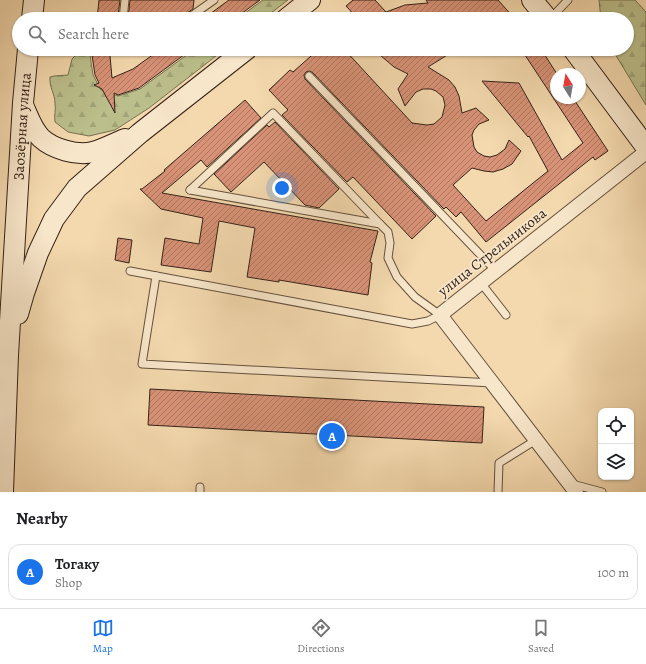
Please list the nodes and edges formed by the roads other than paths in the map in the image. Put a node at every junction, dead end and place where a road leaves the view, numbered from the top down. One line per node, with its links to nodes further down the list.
1 (34, 0): 7 (main road)
2 (125, 0): 8 (lane)
3 (214, 0): 9 (lane)
4 (310, 0): 10 (main road)
5 (532, 0): 11 (main road)
6 (568, 0): 12 (lane)
7 (33, 12)
8 (124, 12)
9 (197, 12)
10 (295, 12)
11 (543, 12)
12 (556, 12)
13 (27, 56): 17 (main road, Заозёрная улица)
14 (238, 56): 18 (main road)
15 (577, 56): 19 (main road)
16 (309, 76): 23 (lane)
17 (23, 103): 18 (main road); 28 (main road, Заозёрная улица)
18 (140, 133): 28 (main road)
19 (646, 147)
20 (646, 152): 23 (street, улица Стрельникова)
21 (380, 224): 21 (lane); 26 (lane)
22 (130, 271): 24 (lane)
23 (496, 271): 25 (street, улица Стрельникова)
24 (156, 276): 26 (lane); 29 (lane)
25 (481, 283): 26 (street, улица Стрельникова); 27 (lane)
26 (440, 314): 29 (street, улица Стрельникова)
27 (506, 315)
28 (8, 355): 32 (main road, Заозёрная улица)
29 (492, 383): 30 (street, улица Стрельникова)
30 (536, 440): 31 (street, улица Стрельникова); 33 (lane)
31 (573, 488): 34 (lane)
32 (3, 492)
33 (498, 492)
34 (602, 492)

